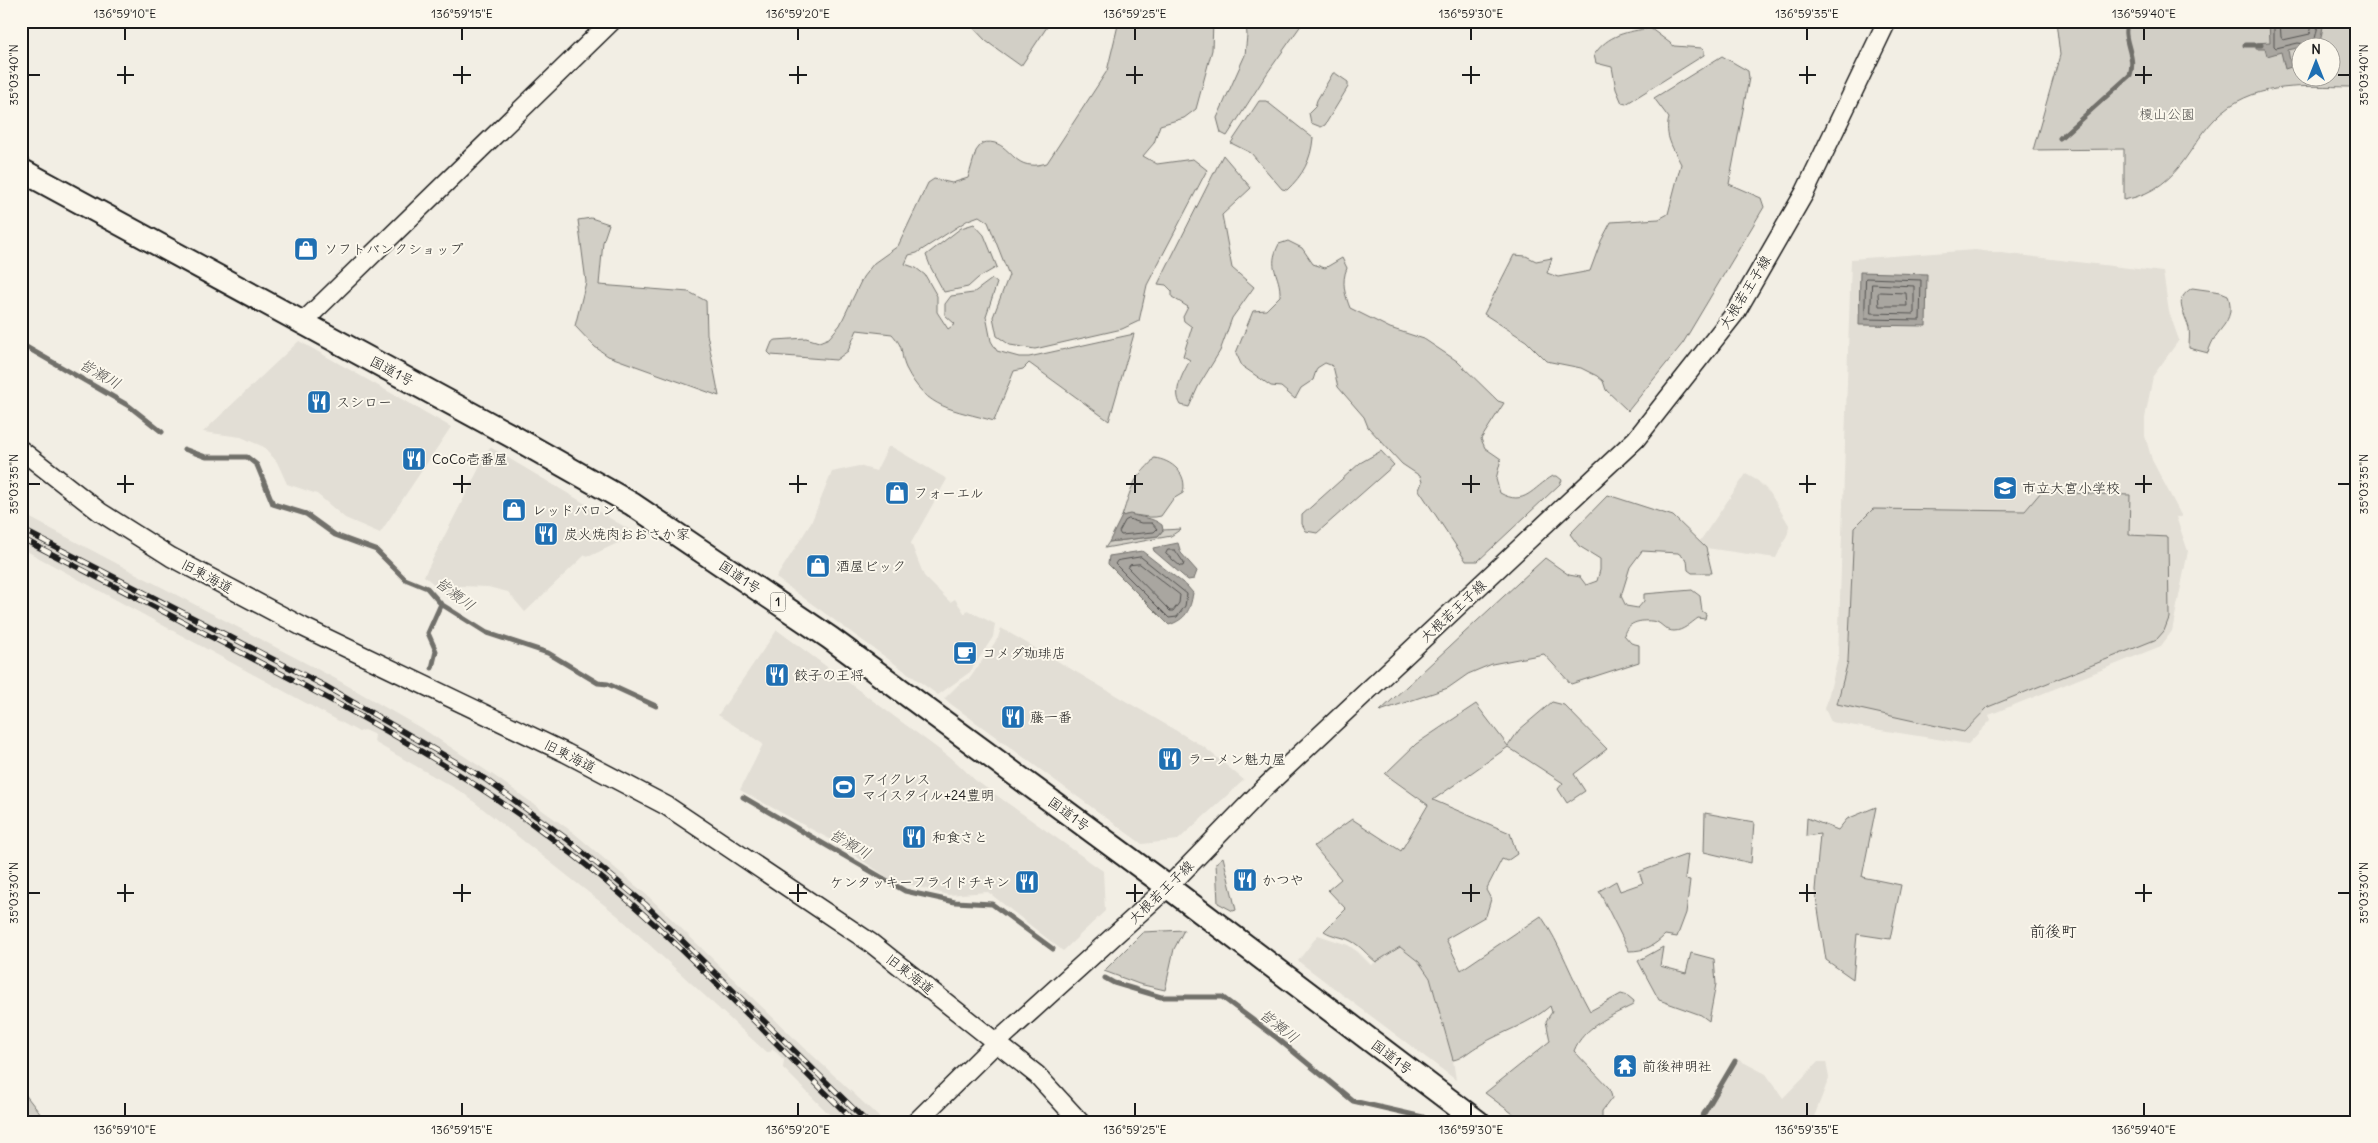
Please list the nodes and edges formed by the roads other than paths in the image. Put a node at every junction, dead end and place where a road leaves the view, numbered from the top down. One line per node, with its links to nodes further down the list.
1 (612, 21): 4 (street)
2 (1887, 21): 6 (street, 大根若王子線)
3 (21, 170): 4 (highway, 国道1号 / 1)
4 (302, 323): 6 (highway, 国道1号 / 1)
5 (21, 450): 7 (street, 旧東海道)
6 (1168, 888): 7 (street, 大根若王子線); 10 (highway, 国道1号 / 1)
7 (997, 1042): 8 (street, 大根若王子線); 9 (street, 旧東海道)
8 (916, 1122)
9 (1080, 1122)
10 (1478, 1122)

